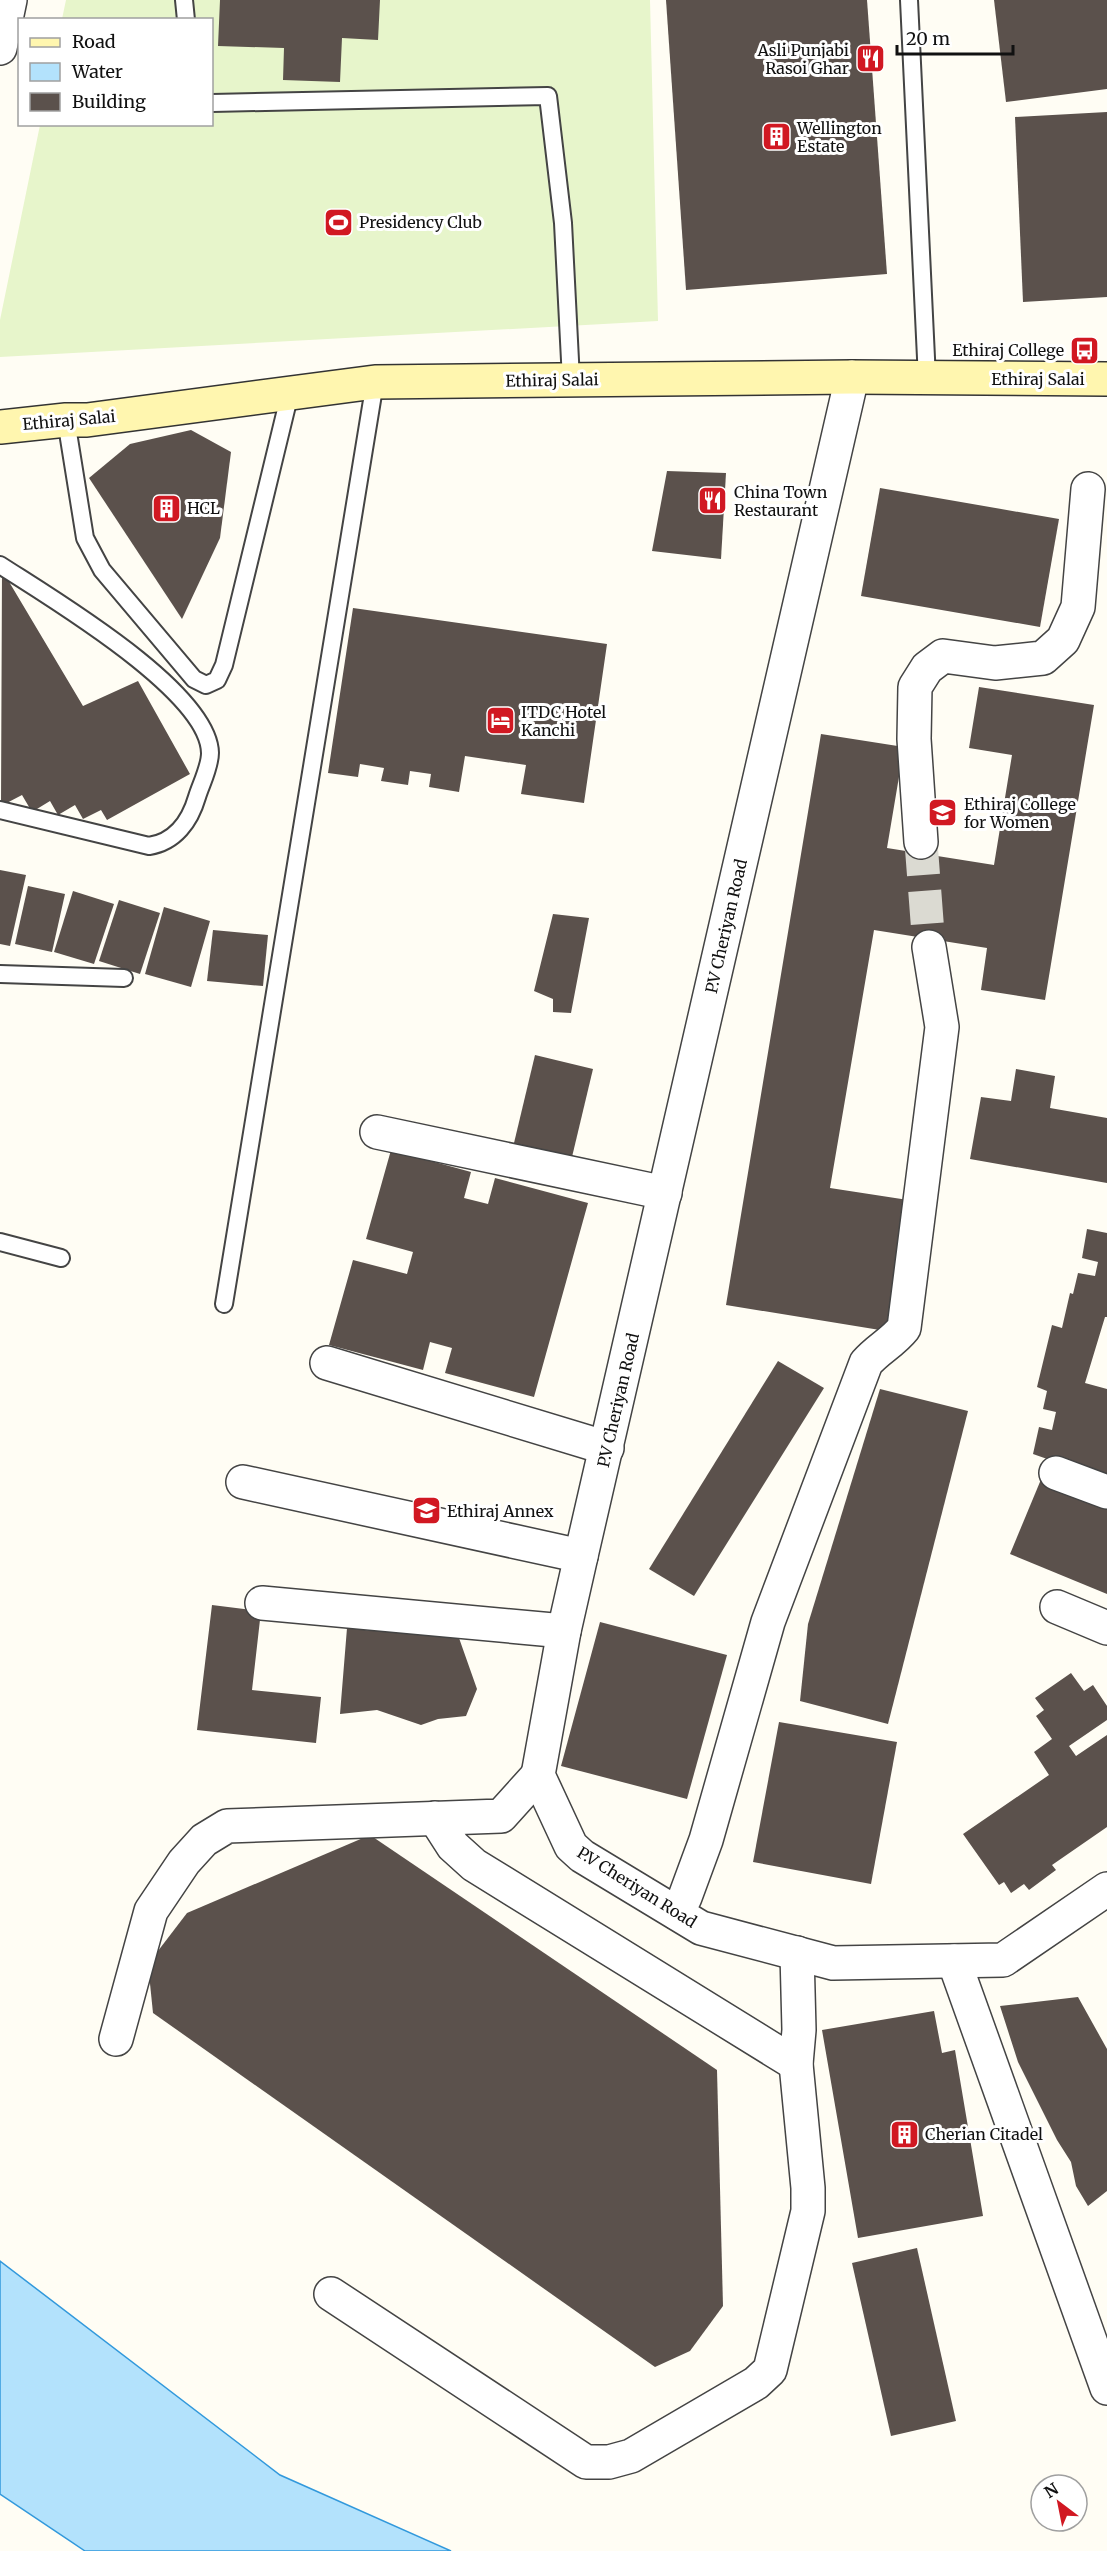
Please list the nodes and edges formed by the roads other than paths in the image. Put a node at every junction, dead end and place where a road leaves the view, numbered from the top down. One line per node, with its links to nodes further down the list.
1 (9, 0): 5 (street)
2 (184, 0): 4 (lane)
3 (909, 0): 8 (lane)
4 (186, 18)
5 (0, 48)
6 (213, 103): 10 (lane)
7 (852, 377): 8 (main road, Ethiraj Salai); 10 (main road, Ethiraj Salai); 23 (street, P.V Cheriyan Road)
8 (927, 379): 9 (main road, Ethiraj Salai)
9 (1107, 379)
10 (571, 380): 11 (main road, Ethiraj Salai)
11 (375, 382): 12 (main road, Ethiraj Salai); 26 (lane)
12 (290, 393): 13 (main road, Ethiraj Salai); 13 (lane)
13 (66, 420): 14 (main road, Ethiraj Salai)
14 (0, 427)
15 (1088, 489): 18 (street)
16 (0, 565): 17 (lane)
17 (0, 810)
18 (921, 842)
19 (929, 947): 40 (street)
20 (0, 974): 21 (lane)
21 (124, 978)
22 (377, 1132): 23 (street)
23 (665, 1193): 28 (street, P.V Cheriyan Road)
24 (0, 1242): 25 (lane)
25 (61, 1258)
26 (224, 1304)
27 (327, 1363): 28 (street)
28 (607, 1448): 32 (street, P.V Cheriyan Road)
29 (1056, 1473): 31 (street)
30 (243, 1482): 32 (street)
31 (1107, 1492)
32 (581, 1556): 36 (street, P.V Cheriyan Road)
33 (262, 1603): 36 (street)
34 (1057, 1607): 35 (street)
35 (1107, 1628)
36 (564, 1631): 37 (street, P.V Cheriyan Road)
37 (538, 1775): 38 (street); 40 (street, P.V Cheriyan Road)
38 (435, 1818): 43 (street); 44 (street)
39 (1107, 1889): 42 (street, P.V Cheriyan Road)
40 (677, 1913): 41 (street, P.V Cheriyan Road)
41 (797, 1953): 42 (street, P.V Cheriyan Road); 44 (street)
42 (954, 1961): 46 (street)
43 (116, 2038)
44 (796, 2064): 45 (street)
45 (331, 2294)
46 (1107, 2388)

